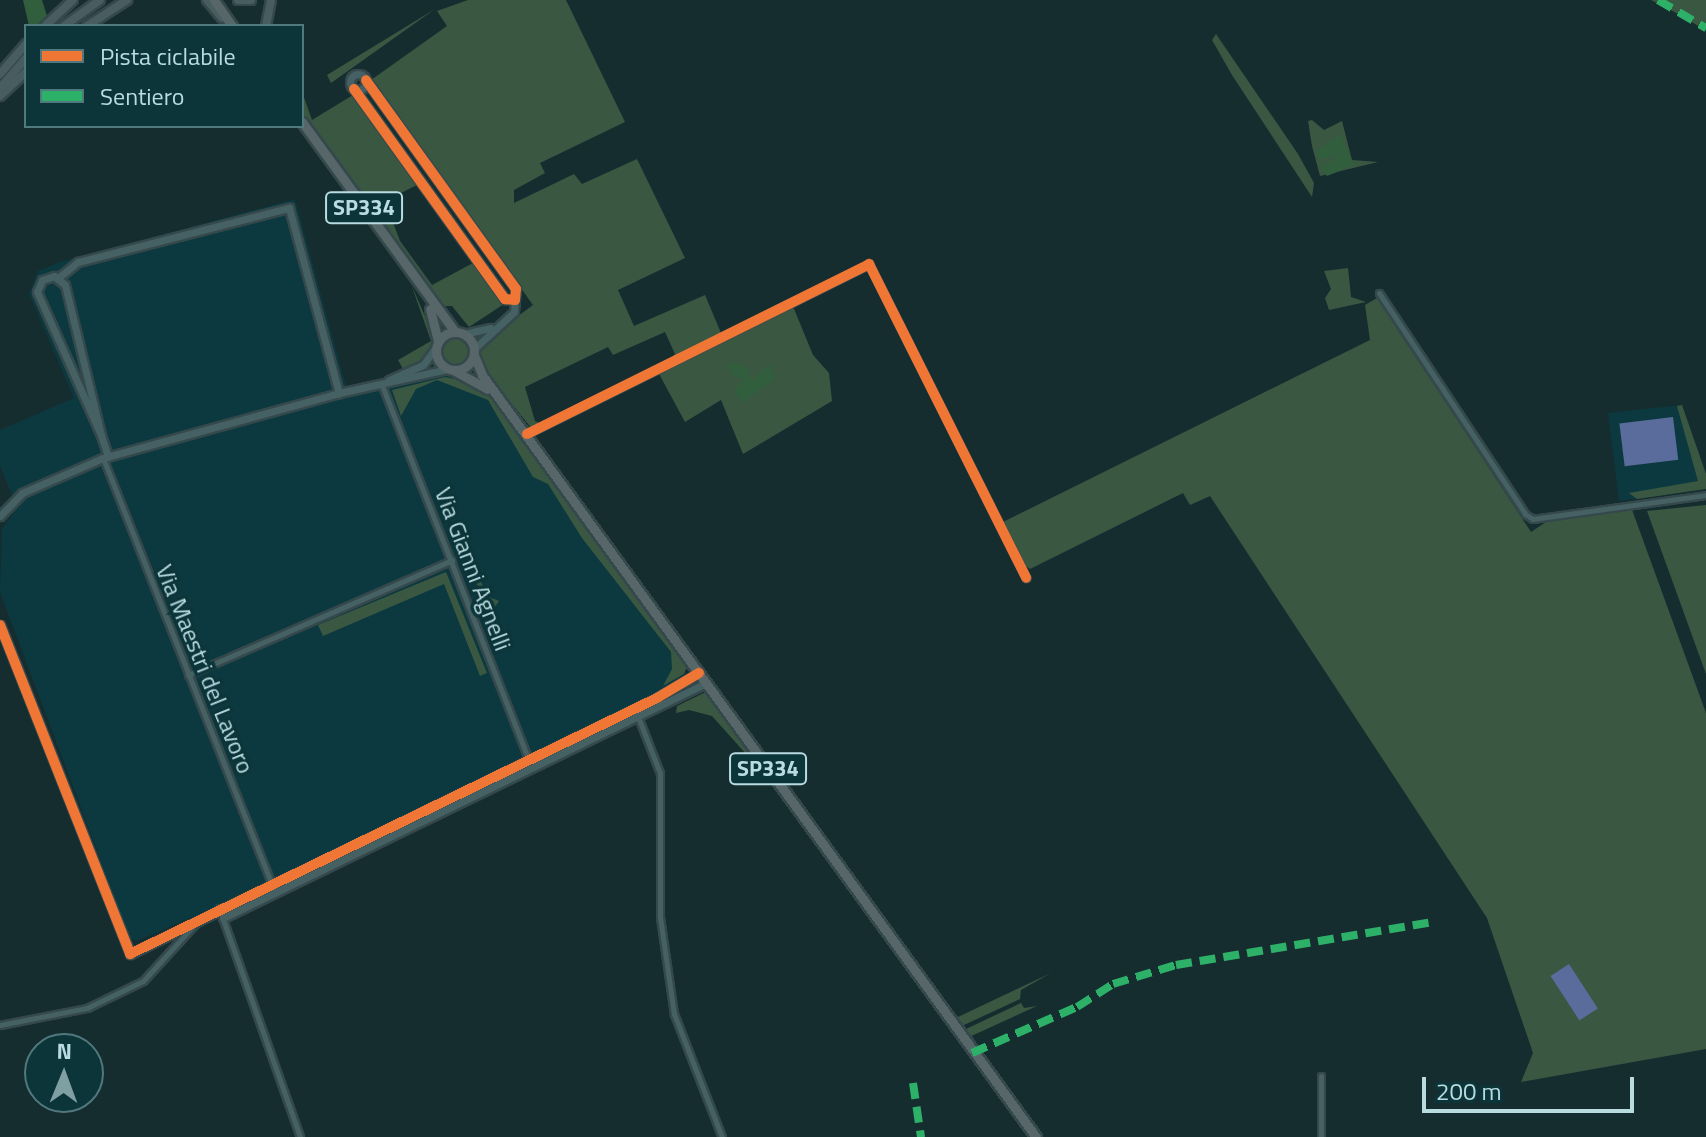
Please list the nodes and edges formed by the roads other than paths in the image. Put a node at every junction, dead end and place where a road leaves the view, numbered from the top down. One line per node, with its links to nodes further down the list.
1 (73, 0): 9 (main road)
2 (100, 0): 10 (main road)
3 (127, 0): 11 (main road)
4 (207, 0): 12 (main road)
5 (214, 0): 12 (main road)
6 (238, 0): 7 (main road)
7 (251, 0)
8 (271, 0): 13 (main road)
9 (47, 24)
10 (67, 24)
11 (90, 24)
12 (230, 24)
13 (266, 24)
14 (24, 46): 16 (main road)
15 (24, 60): 19 (main road)
16 (0, 74)
17 (24, 74): 21 (main road)
18 (366, 80): 20 (street); 20 (street); 23 (street)
19 (0, 88)
20 (354, 89): 24 (street)
21 (0, 96)
22 (304, 125): 29 (main road, SP334)
23 (410, 142): 24 (street); 25 (street)
24 (398, 150): 26 (street)
25 (476, 233): 26 (street); 30 (street)
26 (463, 242): 30 (street)
27 (58, 278): 37 (street); 40 (street); 40 (street)
28 (1379, 293): 42 (street)
29 (425, 294): 32 (main road, SP334); 33 (main road, SP334)
30 (515, 300): 31 (street)
31 (496, 326): 32 (street); 34 (street)
32 (460, 333): 33 (main road); 34 (main road, SP334)
33 (437, 344): 35 (main road, SP334); 36 (street)
34 (474, 352): 35 (main road); 38 (main road, SP334)
35 (450, 369): 36 (street); 38 (main road, SP334)
36 (382, 383): 37 (street); 44 (street, Via Gianni Agnelli)
37 (339, 393): 41 (street)
38 (500, 400): 39 (main road, SP334)
39 (527, 434): 45 (street); 47 (main road, SP334)
40 (101, 435): 41 (street)
41 (105, 458): 43 (street); 48 (street, Via Maestri del Lavoro)
42 (1706, 495)
43 (0, 516)
44 (452, 560): 48 (street); 53 (street, Via Gianni Agnelli)
45 (1026, 578)
46 (0, 625): 59 (street)
47 (699, 673): 49 (main road, SP334); 50 (street)
48 (188, 675): 55 (street, Via Maestri del Lavoro)
49 (706, 683): 51 (street); 64 (main road, SP334)
50 (635, 709): 51 (street); 52 (street)
51 (639, 717): 52 (street); 63 (street)
52 (599, 731): 53 (street); 54 (street)
53 (528, 760): 54 (street, Via Gianni Agnelli); 55 (street)
54 (533, 768): 56 (street)
55 (271, 884): 56 (street, Via Maestri del Lavoro); 57 (street)
56 (275, 893): 58 (street)
57 (219, 908): 58 (street); 59 (street)
58 (223, 918): 62 (street)
59 (197, 923): 60 (street)
60 (0, 1025)
61 (1321, 1076): 65 (street)
62 (300, 1137)
63 (722, 1137)
64 (1036, 1137)
65 (1321, 1137)

